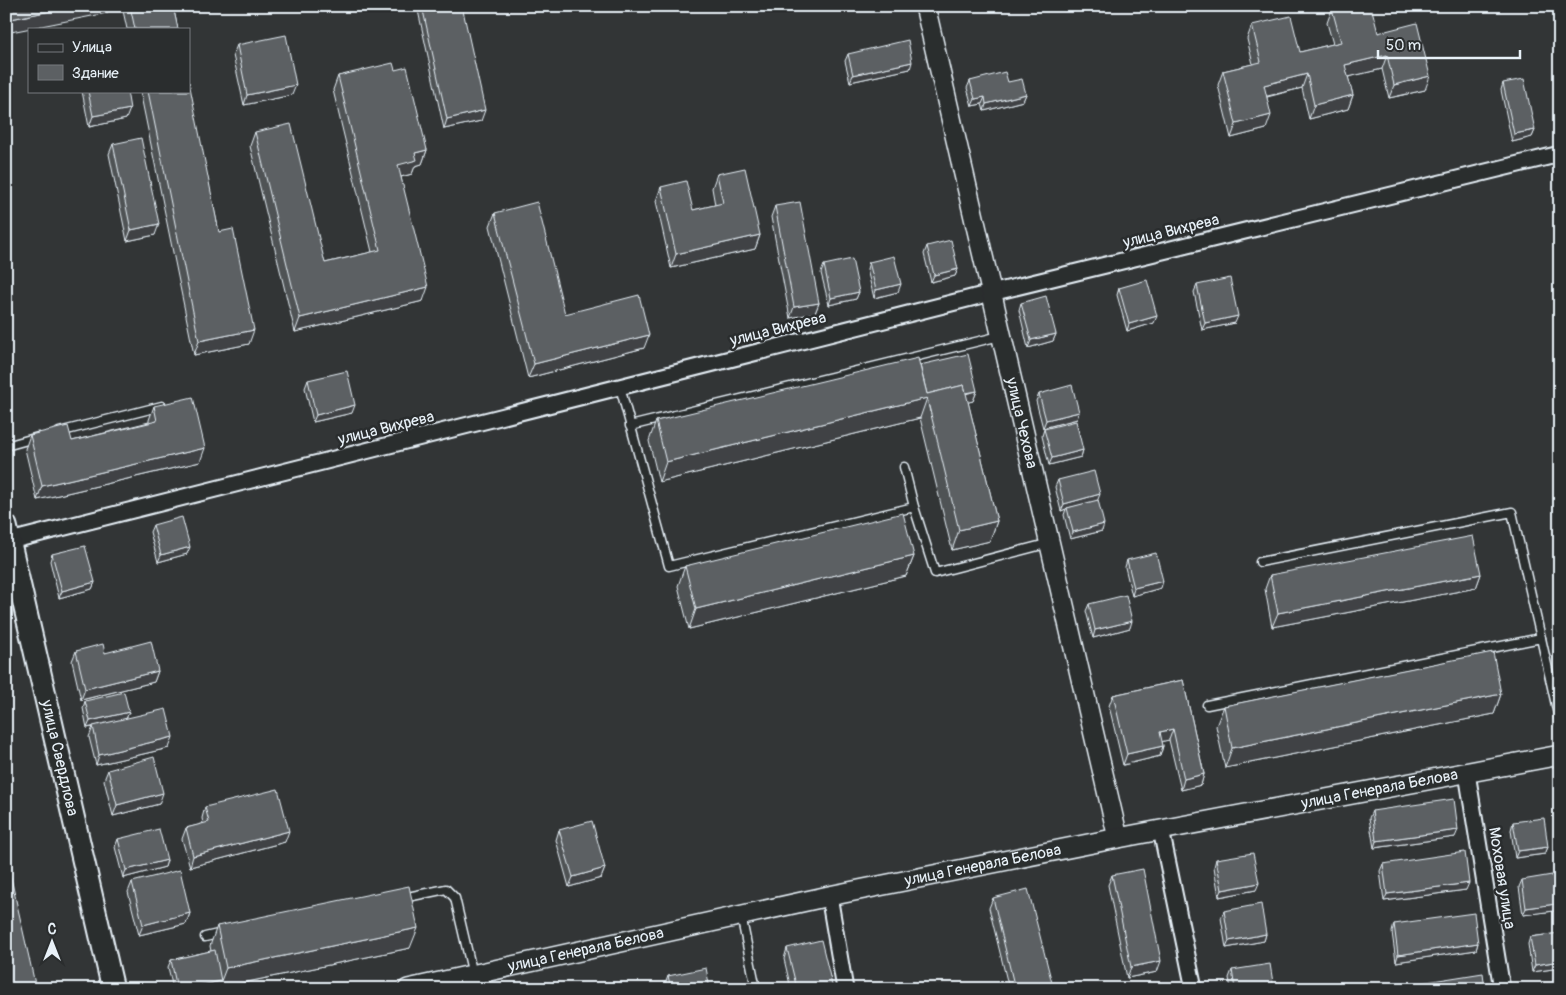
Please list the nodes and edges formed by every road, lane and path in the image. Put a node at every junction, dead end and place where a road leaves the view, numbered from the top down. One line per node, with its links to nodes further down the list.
1 (925, 6): 3 (street, улица Чехова)
2 (1560, 154): 3 (street, улица Вихрева)
3 (991, 293): 4 (street, улица Чехова); 5 (street, улица Вихрева)
4 (1002, 336): 7 (lane); 12 (street, улица Чехова)
5 (620, 387): 7 (lane); 11 (street, улица Вихрева)
6 (165, 405): 8 (lane)
7 (630, 426): 10 (lane)
8 (6, 446)
9 (904, 467): 10 (lane)
10 (914, 507): 12 (lane)
11 (7, 537): 27 (main road, улица Свердлова)
12 (1050, 543): 20 (street, улица Чехова)
13 (1260, 562): 14 (lane)
14 (1541, 638): 15 (lane); 16 (lane)
15 (1207, 705)
16 (1560, 724)
17 (1560, 755): 18 (street, улица Генерала Белова)
18 (1467, 774): 19 (street, улица Генерала Белова); 32 (street, Моховая улица)
19 (1161, 830): 20 (street, улица Генерала Белова); 31 (street)
20 (1118, 838): 21 (street, улица Генерала Белова)
21 (828, 896): 23 (street, улица Генерала Белова); 30 (street)
22 (398, 899): 26 (lane)
23 (741, 915): 26 (street, улица Генерала Белова); 29 (lane)
24 (234, 931): 25 (lane)
25 (205, 937)
26 (473, 974): 28 (street, улица Генерала Белова)
27 (113, 989)
28 (408, 989)
29 (756, 989)
30 (845, 989)
31 (1194, 989)
32 (1502, 989)

